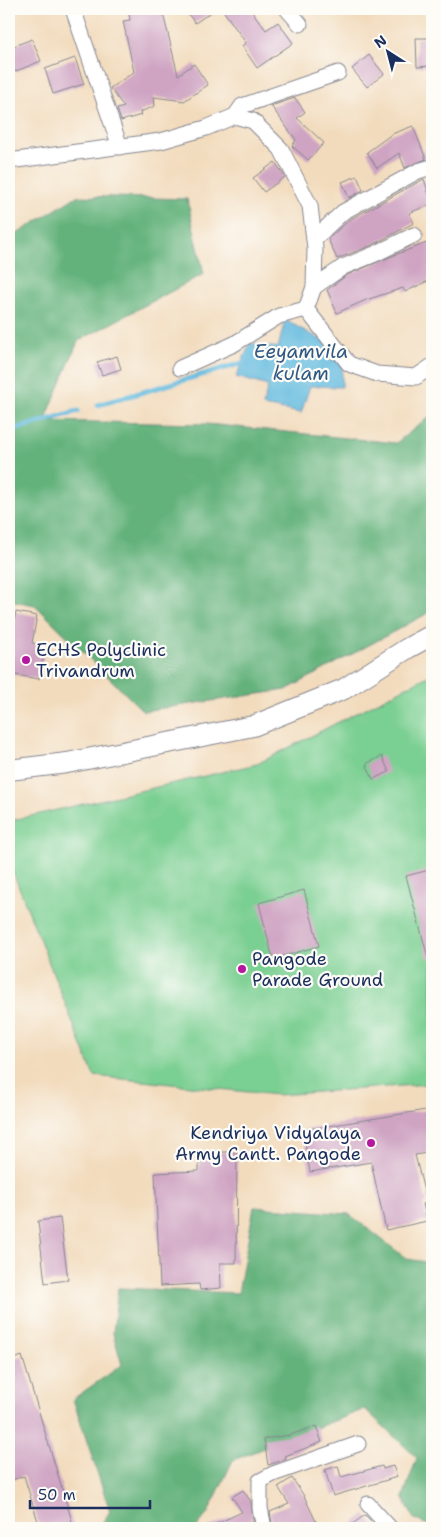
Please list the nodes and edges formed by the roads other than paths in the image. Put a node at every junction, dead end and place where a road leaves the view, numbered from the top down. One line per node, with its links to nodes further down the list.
1 (74, 9): 6 (street)
2 (288, 9): 3 (street)
3 (300, 24)
4 (338, 73): 5 (street)
5 (235, 116): 6 (street); 10 (street)
6 (120, 146): 7 (street)
7 (9, 161)
8 (432, 167): 10 (street)
9 (414, 235): 11 (street)
10 (314, 239): 11 (street)
11 (314, 287): 12 (street)
12 (306, 309): 13 (street); 14 (street)
13 (432, 366)
14 (180, 368)
15 (432, 635): 16 (main road)
16 (9, 770)
17 (358, 1444): 19 (street)
18 (368, 1504): 20 (street)
19 (264, 1528)
20 (390, 1528)

